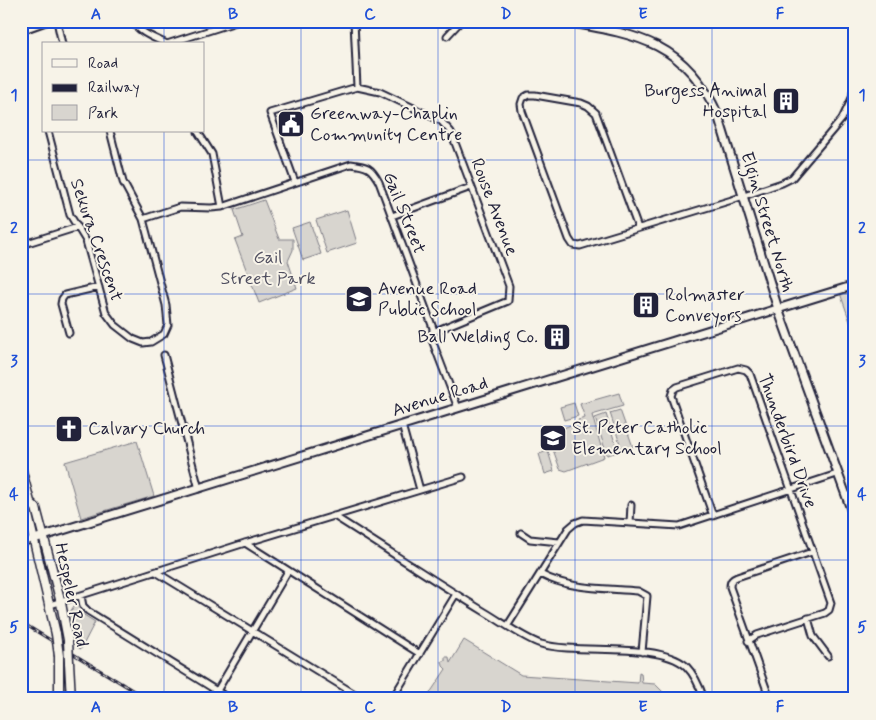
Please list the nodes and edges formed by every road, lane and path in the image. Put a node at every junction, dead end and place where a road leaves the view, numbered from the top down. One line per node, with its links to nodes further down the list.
1 (50, 21): 8 (street)
2 (57, 21): 10 (street)
3 (133, 21): 11 (street)
4 (239, 21): 12 (street)
5 (354, 21): 14 (street)
6 (461, 21): 9 (street)
7 (561, 21): 20 (street, Elgin Street North)
8 (21, 31)
9 (447, 36)
10 (62, 42)
11 (163, 42)
12 (173, 42)
13 (855, 81): 20 (street)
14 (357, 88): 18 (street, Rouse Avenue); 19 (street, Rouse Avenue)
15 (48, 132): 24 (street, Sekura Crescent)
16 (110, 132): 23 (street, Sekura Crescent)
17 (198, 132): 21 (street)
18 (295, 182): 21 (street, Gail Street); 22 (street, Gail Street)
19 (471, 187): 22 (street); 30 (street, Rouse Avenue)
20 (743, 196): 25 (street); 29 (street, Elgin Street North)
21 (222, 207): 23 (street, Gail Street)
22 (392, 216): 30 (street, Gail Street)
23 (143, 219): 28 (street, Sekura Crescent)
24 (78, 227): 26 (street); 28 (street, Sekura Crescent)
25 (638, 228): 25 (street)
26 (21, 245)
27 (855, 286): 29 (street, Avenue Road)
28 (99, 287): 31 (street)
29 (778, 309): 33 (street, Avenue Road); 36 (street, Elgin Street North)
30 (433, 332): 33 (street, Gail Street)
31 (69, 333)
32 (164, 355): 38 (street)
33 (458, 408): 34 (street, Avenue Road)
34 (402, 425): 38 (street, Avenue Road); 39 (street)
35 (21, 467): 41 (main road, Hespeler Road)
36 (838, 474): 40 (street); 45 (street, Elgin Street North)
37 (463, 477): 39 (street)
38 (199, 488): 48 (street, Avenue Road)
39 (420, 490): 43 (street)
40 (790, 490): 44 (street); 44 (street, Thunderbird Drive); 53 (street, Thunderbird Drive)
41 (30, 502): 48 (main road, Hespeler Road); 49 (main road, Hespeler Road)
42 (631, 505): 46 (street)
43 (334, 516): 52 (street); 57 (street)
44 (713, 516): 46 (street)
45 (855, 520)
46 (630, 522): 50 (street)
47 (521, 533): 50 (street)
48 (44, 537): 49 (street, Avenue Road); 59 (main road, Hespeler Road)
49 (34, 539): 51 (street); 60 (main road, Hespeler Road)
50 (559, 542): 56 (street)
51 (21, 543)
52 (245, 543): 54 (street); 55 (street)
53 (812, 552): 61 (street, Thunderbird Drive); 64 (street)
54 (288, 571): 63 (street); 66 (street)
55 (156, 572): 58 (street); 63 (street)
56 (540, 574): 62 (street); 65 (street)
57 (456, 594): 62 (street); 66 (street)
58 (81, 596): 59 (street); 68 (street)
59 (61, 603): 60 (street); 70 (main road, Hespeler Road, bridge)
60 (50, 605): 69 (main road, Hespeler Road, bridge)
61 (808, 618): 64 (street, Thunderbird Drive); 67 (street)
62 (508, 625): 65 (street)
63 (252, 630): 68 (street); 72 (street)
64 (748, 641): 75 (street)
65 (642, 652): 74 (street)
66 (420, 654): 73 (street)
67 (828, 656)
68 (217, 691): 71 (street)
69 (59, 699)
70 (71, 699)
71 (230, 699)
72 (363, 699)
73 (392, 699)
74 (704, 699)
75 (770, 699)

